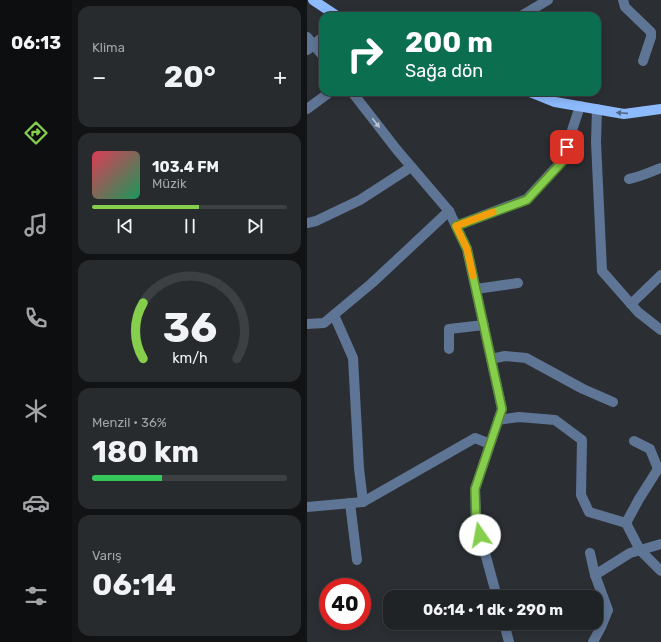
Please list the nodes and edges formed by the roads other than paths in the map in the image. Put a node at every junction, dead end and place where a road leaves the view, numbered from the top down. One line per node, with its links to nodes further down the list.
1 (313, 0): 4 (main road)
2 (548, 0): 5 (street)
3 (623, 0): 9 (street)
4 (331, 12)
5 (528, 12)
6 (319, 39): 7 (street)
7 (309, 44): 8 (street)
8 (319, 53)
9 (643, 61)
10 (325, 96): 14 (street)
11 (355, 96): 17 (street, one-way to 17)
12 (540, 96): 13 (main road)
13 (580, 106): 15 (main road); 22 (street)
14 (307, 109)
15 (597, 109): 16 (main road, one-way to 15); 26 (street)
16 (661, 109)
17 (411, 167): 20 (street); 21 (street)
18 (661, 168): 19 (street)
19 (629, 179)
20 (449, 211): 22 (street); 27 (street)
21 (307, 223)
22 (456, 226): 25 (street)
23 (661, 275): 26 (street)
24 (518, 283): 25 (street)
25 (476, 289): 29 (street)
26 (631, 304): 30 (street)
27 (334, 315): 28 (street); 37 (street)
28 (307, 324)
29 (484, 325): 31 (street); 32 (street)
30 (661, 330)
31 (449, 350)
32 (491, 359): 33 (street); 34 (street)
33 (613, 402)
34 (498, 420): 36 (street); 40 (street)
35 (634, 440): 40 (street)
36 (490, 444): 37 (street); 47 (street)
37 (363, 502): 38 (street)
38 (350, 503): 39 (street); 44 (street)
39 (307, 507)
40 (625, 523): 42 (street)
41 (661, 544): 42 (street)
42 (640, 550): 45 (street); 46 (street)
43 (590, 553): 46 (street)
44 (357, 560)
45 (661, 571)
46 (595, 575): 50 (street)
47 (495, 590)
48 (506, 630): 49 (street)
49 (509, 642)
50 (593, 642)

